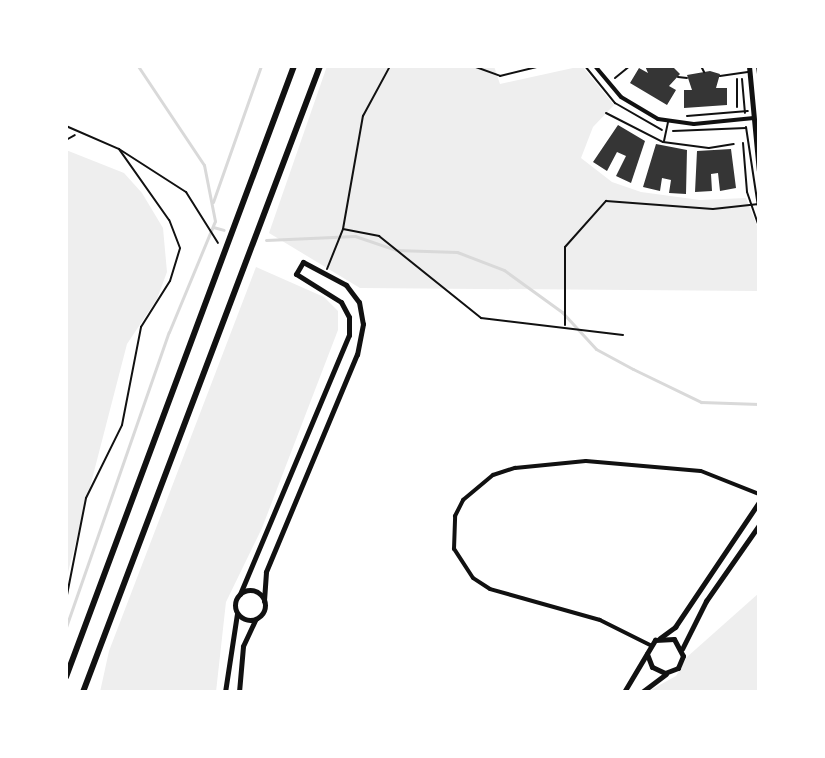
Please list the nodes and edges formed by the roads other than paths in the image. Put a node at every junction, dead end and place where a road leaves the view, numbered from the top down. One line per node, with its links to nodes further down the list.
1 (294, 66): 26 (main road)
2 (320, 66): 27 (main road)
3 (595, 66): 10 (street)
4 (749, 69): 5 (lane); 9 (street)
5 (720, 76)
6 (678, 77): 7 (lane)
7 (687, 78)
8 (606, 113): 11 (lane)
9 (754, 118): 10 (street); 13 (street)
10 (668, 122): 11 (lane)
11 (663, 142): 12 (lane)
12 (734, 144)
13 (759, 171)
14 (759, 494): 22 (street)
15 (759, 502): 21 (street)
16 (759, 525): 23 (street)
17 (240, 594): 18 (street); 18 (street); 19 (street)
18 (264, 601): 20 (street)
19 (236, 609): 20 (street); 28 (street)
20 (259, 617): 29 (street)
21 (660, 638): 22 (street); 23 (street)
22 (650, 645): 24 (street)
23 (683, 650): 25 (street)
24 (647, 654): 25 (street); 30 (street)
25 (667, 673): 31 (street)
26 (66, 677)
27 (83, 692)
28 (225, 692)
29 (239, 692)
30 (624, 692)
31 (642, 692)

